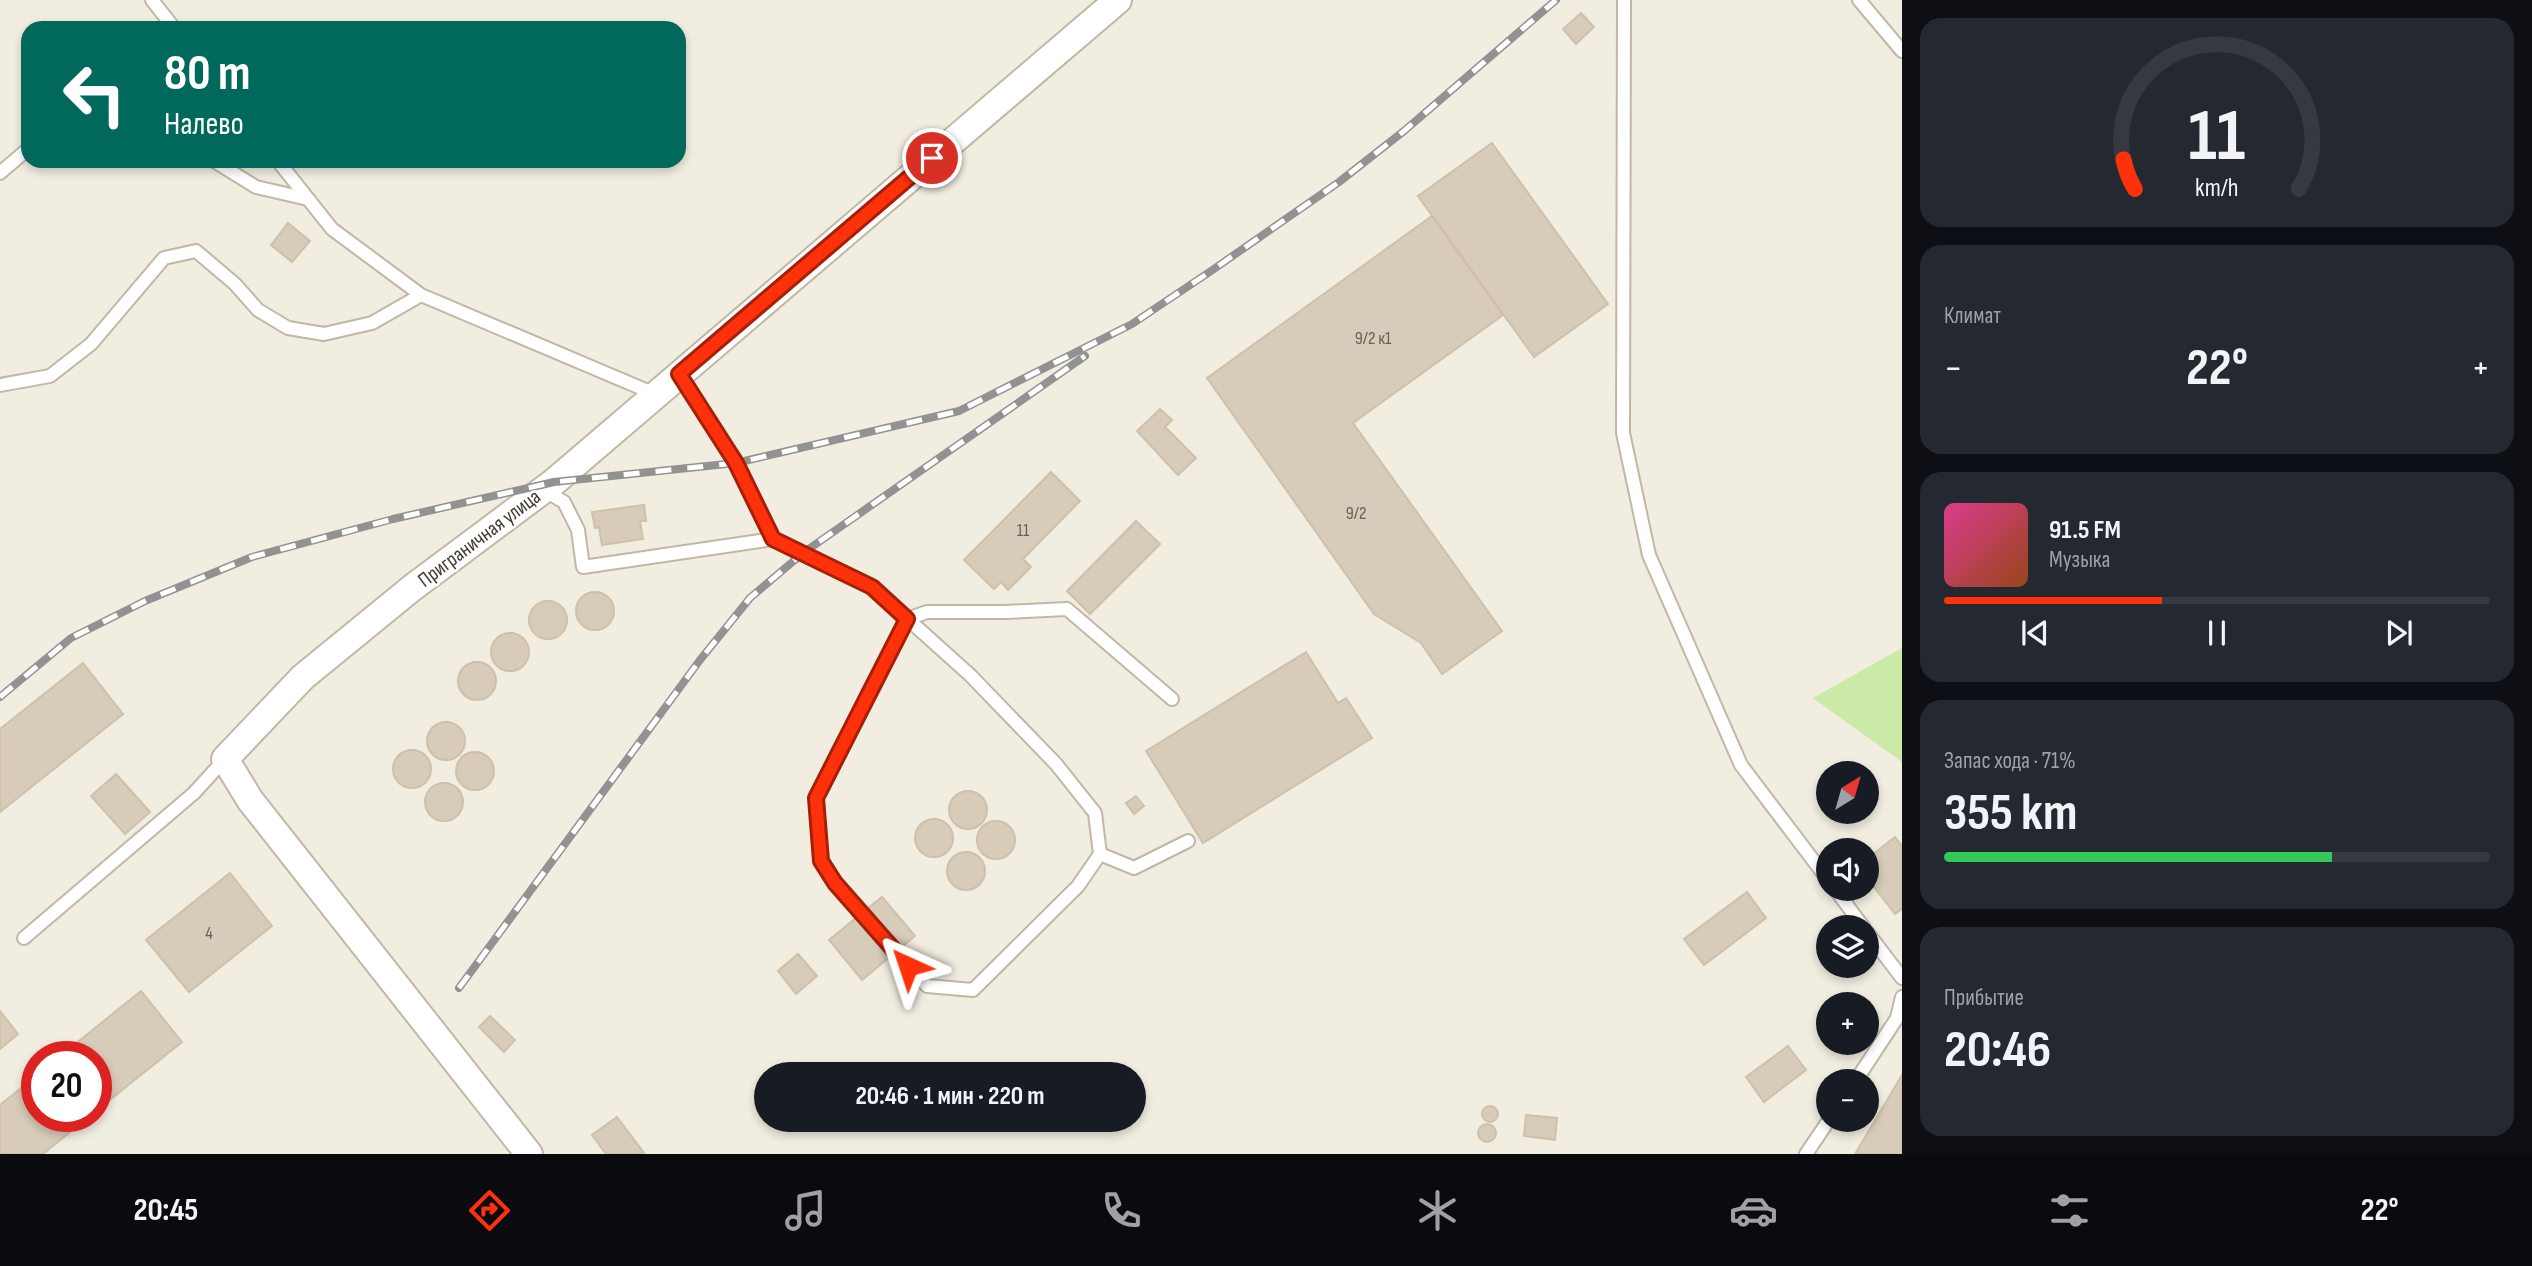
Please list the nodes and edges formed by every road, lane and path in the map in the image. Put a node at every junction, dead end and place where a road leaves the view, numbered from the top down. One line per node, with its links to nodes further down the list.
1 (152, 0): 5 (lane)
2 (1118, 0): 13 (street, Приграничная улица)
3 (1624, 0): 23 (lane)
4 (1859, 0): 6 (lane)
5 (168, 21)
6 (1902, 51)
7 (21, 155): 10 (lane)
8 (226, 168): 11 (lane)
9 (284, 168): 11 (lane)
10 (0, 173)
11 (308, 199): 12 (lane)
12 (421, 295): 14 (lane); 15 (lane)
13 (679, 374): 15 (street, Приграничная улица); 17 (lane)
14 (0, 385)
15 (655, 394): 16 (street, Приграничная улица)
16 (544, 489): 17 (lane); 20 (street, Приграничная улица)
17 (773, 539): 18 (lane)
18 (907, 619): 19 (lane); 22 (lane); 22 (lane)
19 (1172, 699)
20 (225, 759): 24 (lane); 30 (street)
21 (1188, 841): 22 (lane)
22 (1100, 854)
23 (1816, 864)
24 (24, 938)
25 (1879, 948): 26 (lane)
26 (1902, 978)
27 (1902, 997): 28 (lane)
28 (1864, 1069)
29 (1821, 1132): 31 (lane)
30 (529, 1154)
31 (1806, 1154)

